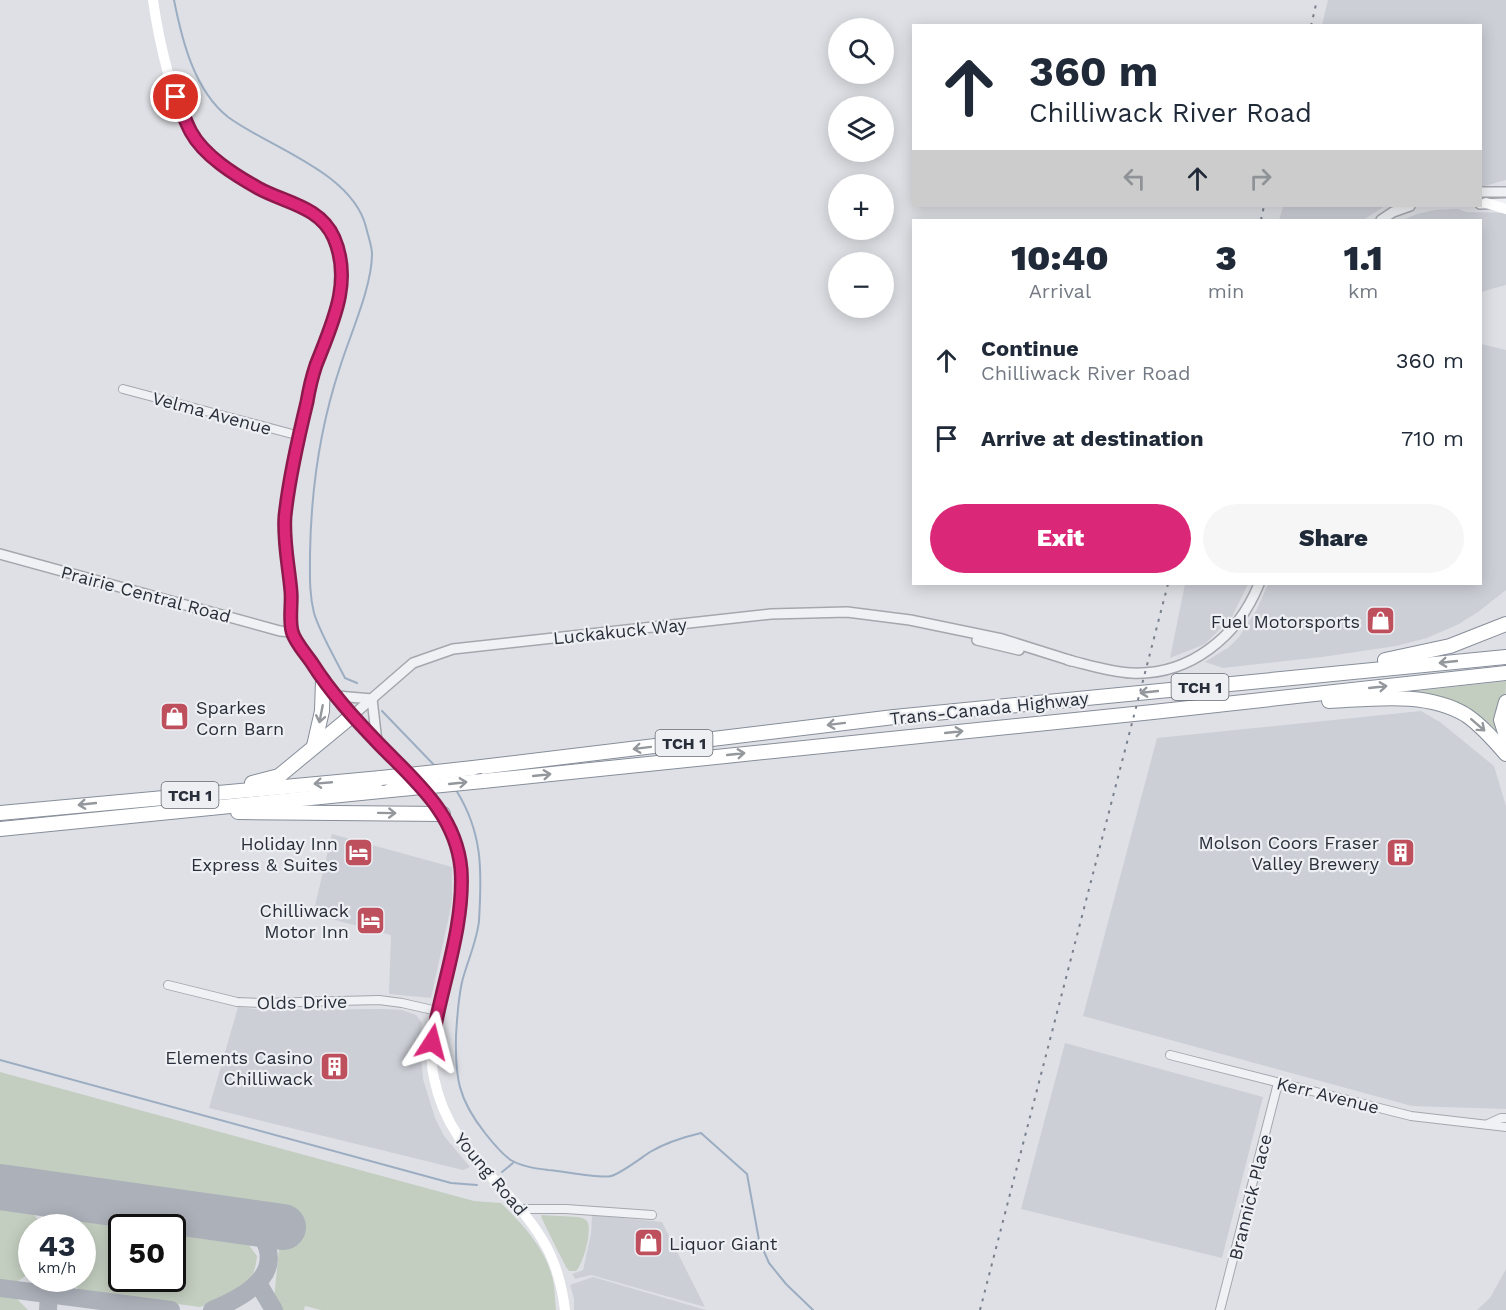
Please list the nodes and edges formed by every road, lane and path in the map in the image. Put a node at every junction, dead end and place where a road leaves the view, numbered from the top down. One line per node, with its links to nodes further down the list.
1 (153, 0): 10 (main road)
2 (1482, 192): 3 (street)
3 (1506, 192)
4 (1483, 203): 5 (street); 7 (main road)
5 (1506, 203)
6 (1407, 207): 8 (street)
7 (1506, 209)
8 (1382, 219)
9 (123, 389): 10 (street, Velma Avenue)
10 (300, 436): 15 (main road)
11 (0, 554): 15 (street, Prairie Central Road)
12 (1258, 585): 22 (street, Luckakuck Way)
13 (1506, 617): 16 (highway)
14 (1506, 624): 16 (highway)
15 (292, 632): 19 (main road, Young Road)
16 (1480, 633): 20 (highway)
17 (1506, 657): 20 (highway, Trans-Canada Highway / TCH 1, one-way to 20)
18 (1506, 673): 24 (highway, Trans-Canada Highway / TCH 1, one-way to 18)
19 (323, 680): 21 (main road, Young Road); 28 (highway, one-way to 28)
20 (1247, 682): 30 (highway, Trans-Canada Highway / TCH 1, one-way to 30, bridge)
21 (337, 696): 22 (street); 25 (main road, Young Road)
22 (372, 699): 25 (street, Luckakuck Way); 27 (street)
23 (1506, 702): 26 (highway)
24 (1153, 712): 29 (highway, one-way to 29); 33 (highway, Trans-Canada Highway / TCH 1, one-way to 24, bridge)
25 (353, 715): 27 (main road, Young Road); 28 (highway)
26 (1506, 736)
27 (377, 742): 32 (main road, Young Road)
28 (314, 746): 30 (highway)
29 (1505, 753)
30 (118, 801): 31 (highway, TCH 1, one-way to 31)
31 (0, 813)
32 (443, 814): 33 (highway, one-way to 32); 36 (main road, Young Road)
33 (119, 817): 34 (highway, TCH 1)
34 (0, 829)
35 (168, 985): 36 (street, Olds Drive)
36 (437, 1011): 42 (main road, Young Road)
37 (1170, 1055): 38 (street, Kerr Avenue)
38 (1278, 1083): 40 (street, Kerr Avenue); 45 (street, Brannick Place)
39 (1506, 1118): 40 (street, Kerr Avenue)
40 (1488, 1124): 41 (street, Kerr Avenue)
41 (1506, 1127)
42 (521, 1209): 43 (street); 44 (main road, Young Road)
43 (652, 1215)
44 (565, 1310)
45 (1220, 1310)

